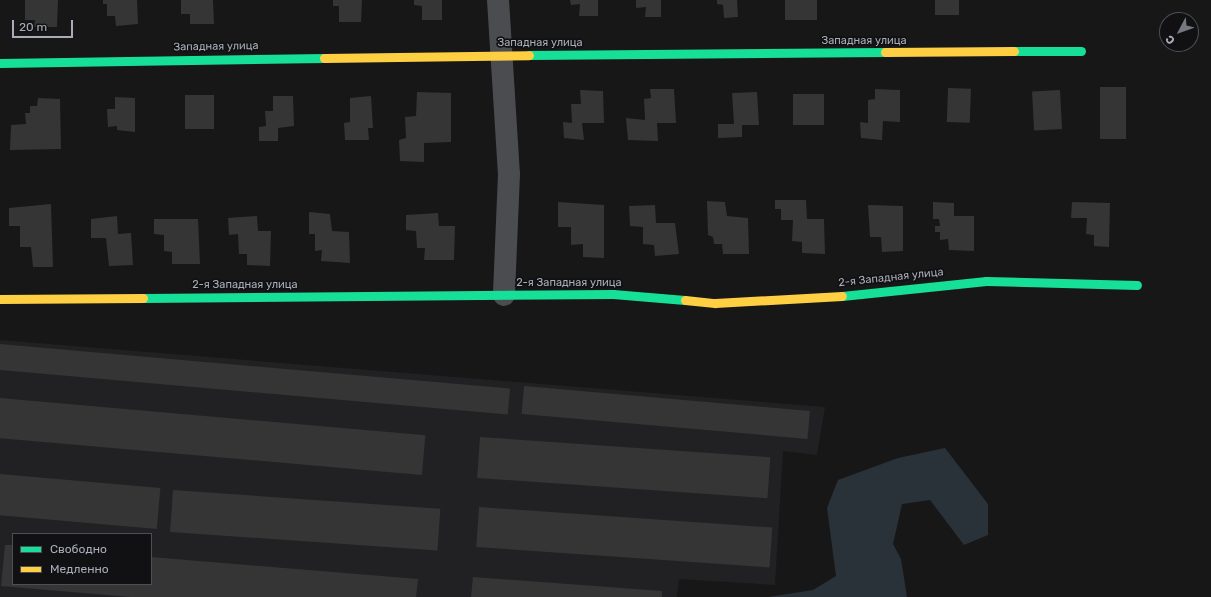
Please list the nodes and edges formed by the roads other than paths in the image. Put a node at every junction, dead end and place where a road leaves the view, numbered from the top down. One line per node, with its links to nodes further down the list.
1 (498, 0): 3 (street)
2 (1081, 51): 3 (street, Западная улица)
3 (500, 55): 4 (street, Западная улица); 6 (street)
4 (0, 63)
5 (1137, 285): 6 (street, 2-я Западная улица)
6 (504, 295): 7 (street, 2-я Западная улица)
7 (0, 299)

